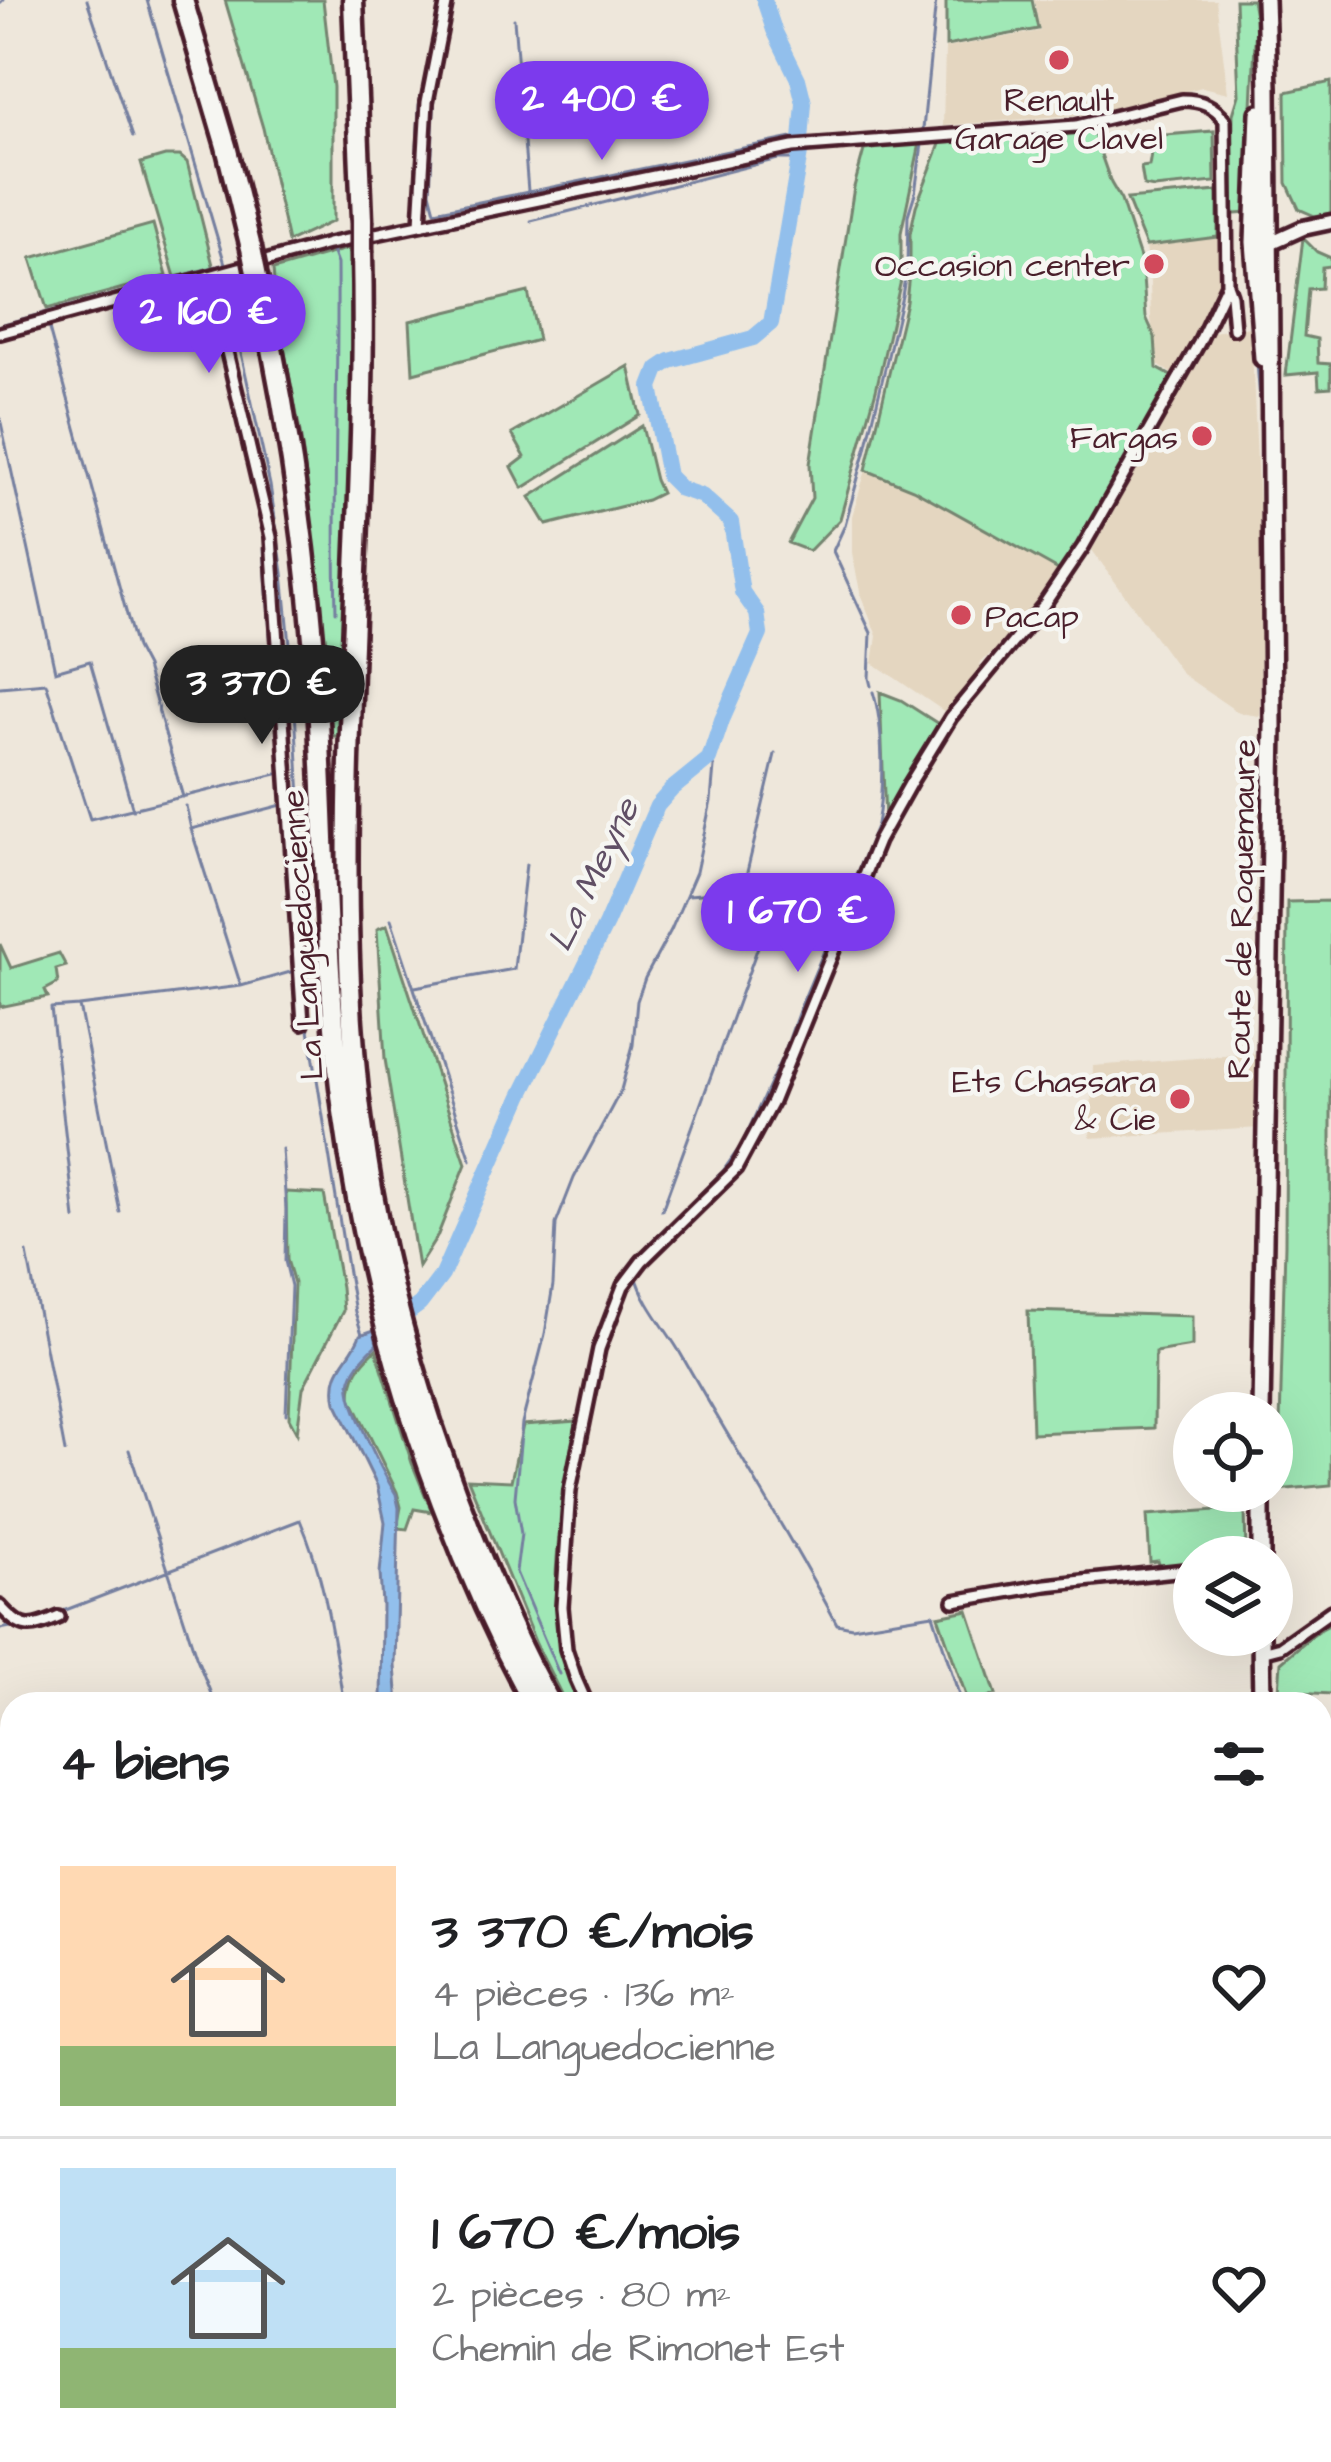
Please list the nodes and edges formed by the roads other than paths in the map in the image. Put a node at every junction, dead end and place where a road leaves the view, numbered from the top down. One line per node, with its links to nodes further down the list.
1 (181, 0): 15 (highway, La Languedocienne, bridge)
2 (352, 0): 15 (highway, La Languedocienne, bridge)
3 (447, 0): 6 (street)
4 (1265, 1): 8 (main road, Route de Roquemaure)
5 (1331, 222): 8 (street)
6 (420, 224): 7 (street); 10 (street)
7 (1225, 228): 8 (street); 9 (street)
8 (1262, 234): 9 (street); 17 (main road, Route de Roquemaure)
9 (1226, 242): 11 (street)
10 (208, 276): 13 (street); 14 (street)
11 (1227, 284): 12 (street); 27 (street)
12 (1234, 329)
13 (0, 333)
14 (303, 1024)
15 (388, 1304): 16 (highway, La Languedocienne)
16 (397, 1338): 25 (highway, La Languedocienne); 26 (highway, La Languedocienne)
17 (1261, 1392)
18 (1173, 1571): 19 (street)
19 (954, 1601)
20 (0, 1606): 22 (street)
21 (1331, 1611): 23 (street)
22 (59, 1617)
23 (1293, 1639)
24 (1261, 1656): 28 (main road)
25 (527, 1692)
26 (545, 1692)
27 (582, 1692)
28 (1262, 1692)

